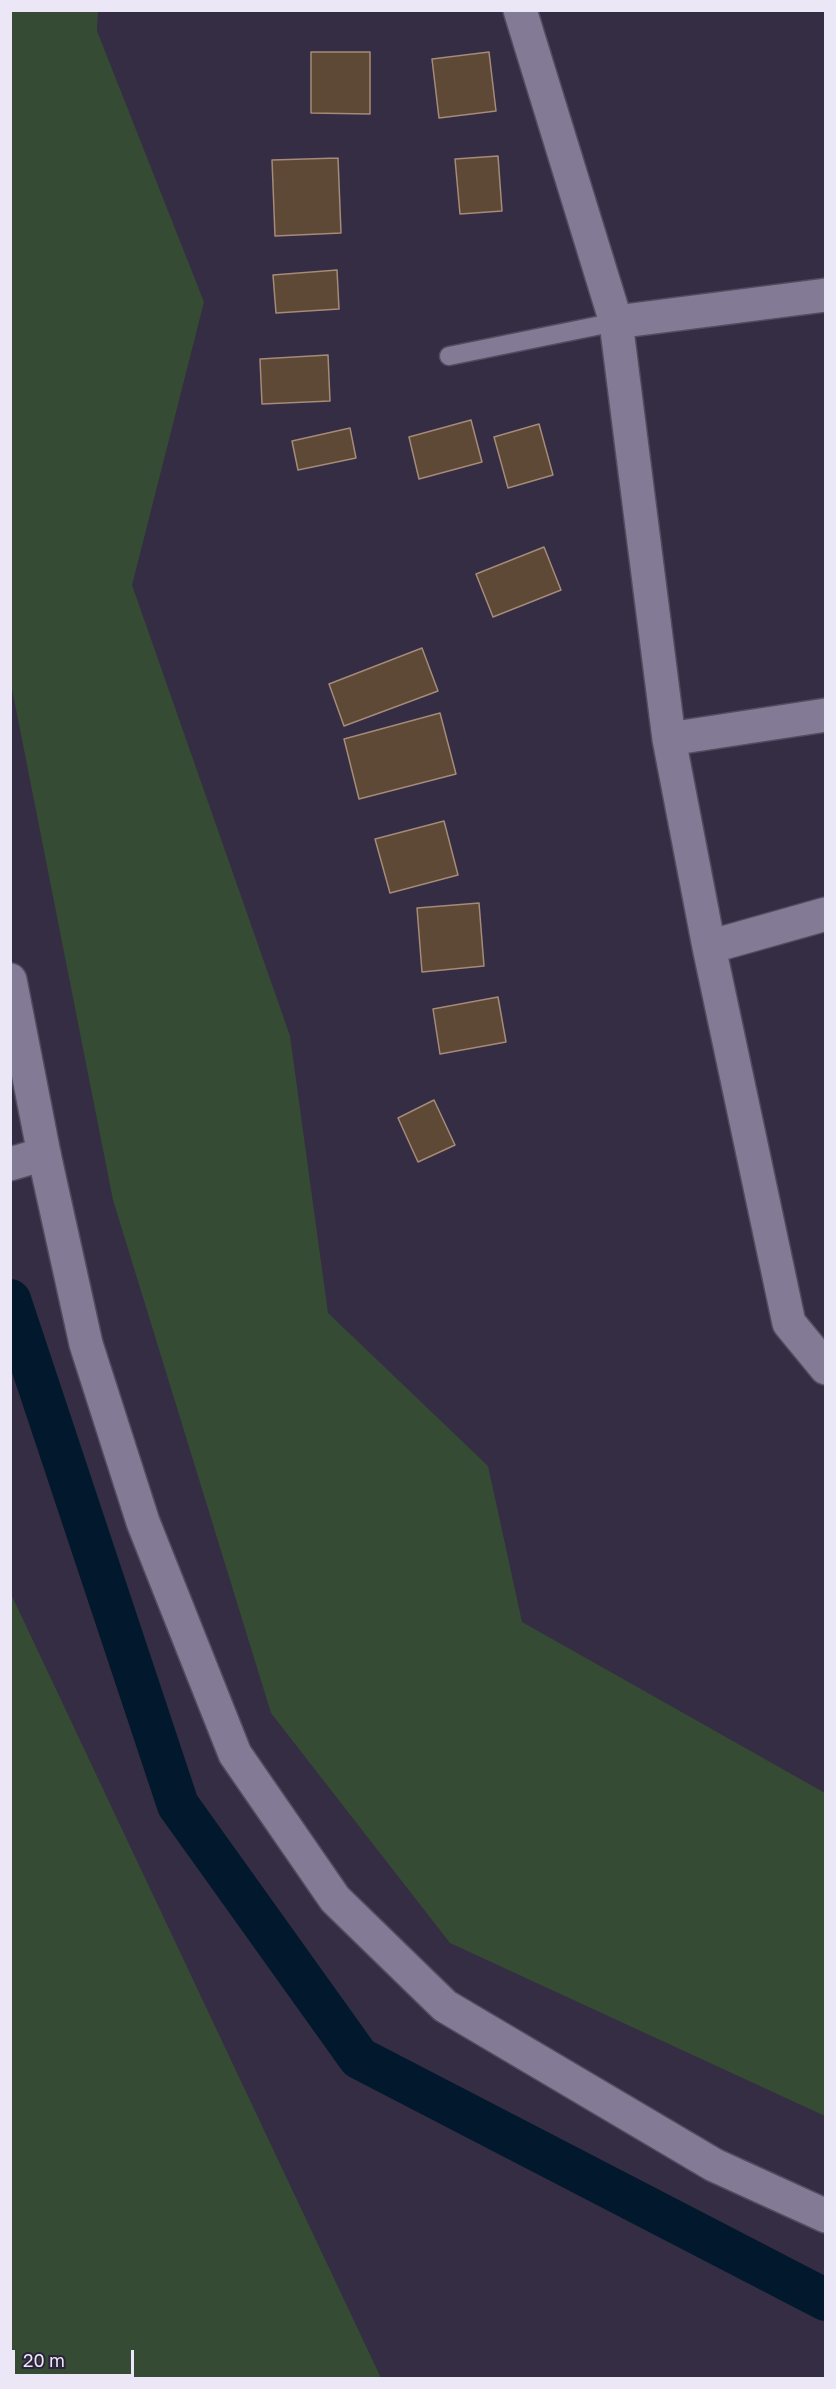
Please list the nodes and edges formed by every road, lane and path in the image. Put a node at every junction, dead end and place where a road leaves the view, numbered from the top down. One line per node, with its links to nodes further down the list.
1 (520, 10): 3 (street)
2 (825, 295): 3 (street)
3 (616, 322): 4 (lane); 6 (street)
4 (450, 356)
5 (825, 715): 6 (street)
6 (669, 739): 8 (street)
7 (825, 914): 8 (street)
8 (709, 947): 12 (street)
9 (10, 980): 10 (street)
10 (44, 1154): 11 (street); 13 (street)
11 (10, 1164)
12 (825, 1368)
13 (825, 2216)

